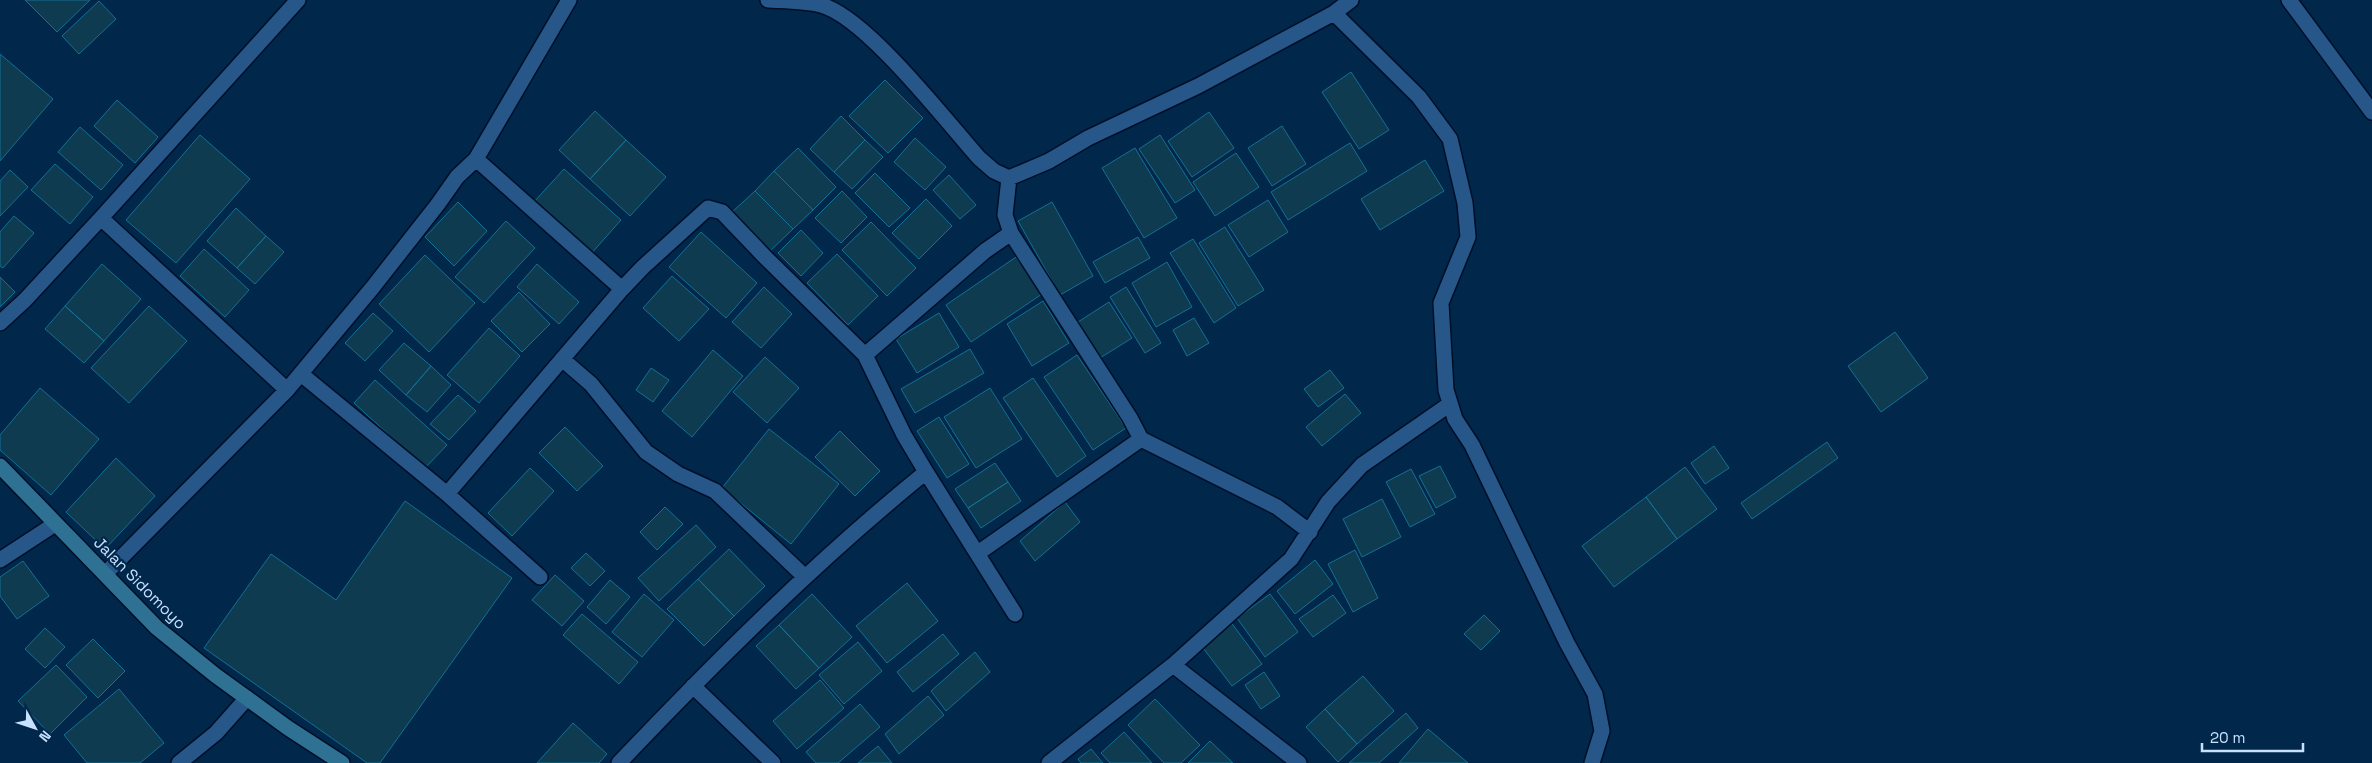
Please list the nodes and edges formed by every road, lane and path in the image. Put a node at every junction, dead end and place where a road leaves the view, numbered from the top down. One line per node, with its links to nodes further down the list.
1 (298, 0): 10 (street)
2 (569, 0): 8 (street)
3 (768, 0): 9 (street)
4 (1351, 0): 6 (street)
5 (2291, 1): 7 (street)
6 (1334, 13): 9 (street); 18 (street)
7 (2372, 112)
8 (476, 159): 12 (street); 16 (street)
9 (1009, 178): 11 (street)
10 (102, 218): 13 (street); 17 (street)
11 (1012, 233): 14 (street); 19 (street)
12 (622, 289): 14 (street); 15 (street)
13 (0, 323)
14 (865, 355): 21 (street)
15 (562, 359): 22 (street); 29 (street)
16 (301, 374): 17 (street); 22 (street)
17 (287, 390): 27 (street)
18 (1450, 404): 24 (street); 40 (street)
19 (1141, 439): 24 (street); 25 (street)
20 (0, 466): 23 (main road, Jalan Sidomoyo)
21 (926, 472): 25 (street); 29 (street)
22 (447, 494): 28 (street)
23 (55, 524): 26 (street); 27 (main road, Jalan Sidomoyo)
24 (1310, 532): 31 (street)
25 (978, 553): 30 (street)
26 (0, 560)
27 (106, 573): 33 (main road, Jalan Sidomoyo)
28 (540, 577)
29 (805, 577): 32 (street)
30 (1015, 614)
31 (1173, 665): 38 (street); 39 (street)
32 (693, 686): 36 (street); 37 (street)
33 (247, 698): 34 (street); 35 (main road, Jalan Sidomoyo)
34 (179, 763)
35 (342, 763)
36 (619, 763)
37 (773, 763)
38 (1049, 763)
39 (1299, 763)
40 (1592, 763)

